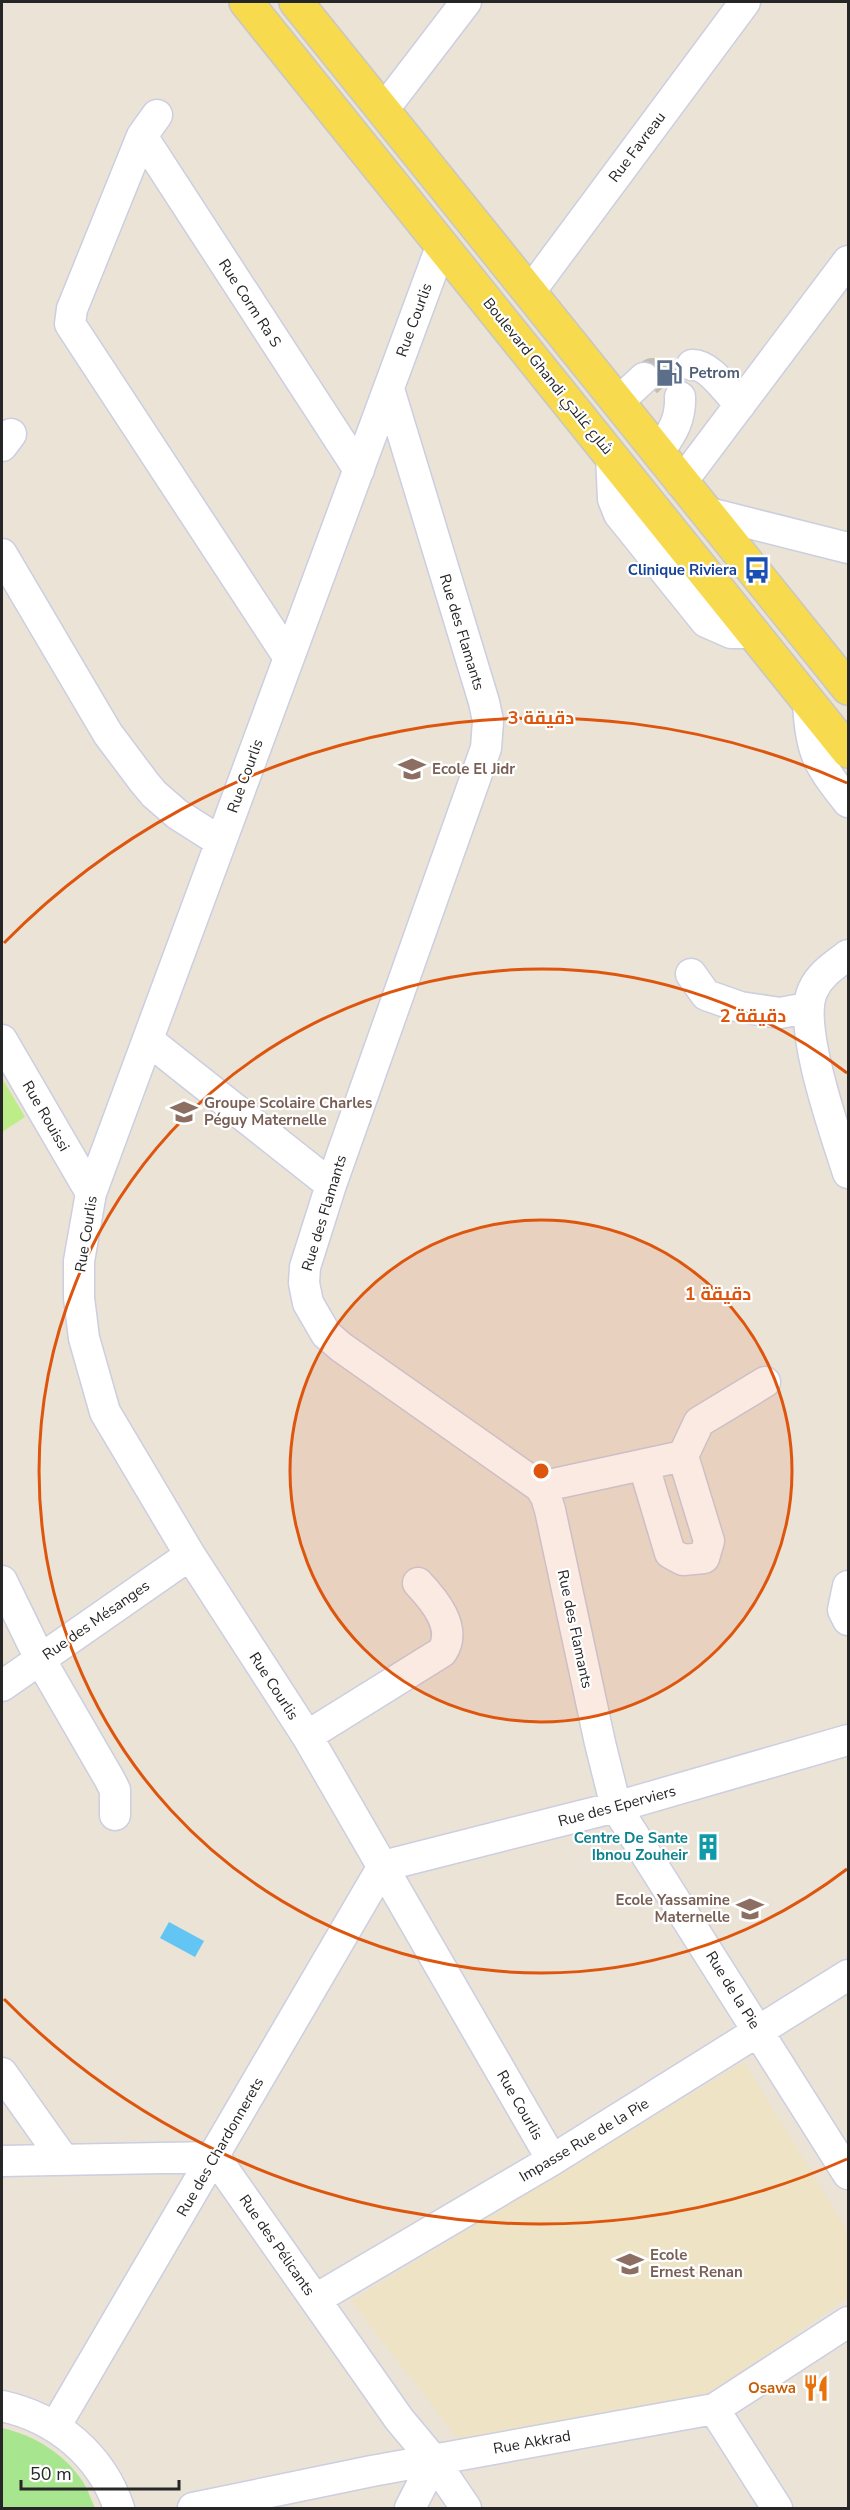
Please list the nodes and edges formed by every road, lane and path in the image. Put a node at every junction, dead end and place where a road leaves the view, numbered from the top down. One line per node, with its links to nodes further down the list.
1 (246, 2): 6 (main road, Boulevard Ghandi شارع غاندي)
2 (296, 2): 5 (main road)
3 (466, 2): 5 (street)
4 (746, 2): 8 (street, Rue Favreau)
5 (384, 109): 8 (main road)
6 (442, 244): 11 (street, Rue Courlis); 23 (main road, Boulevard Ghandi شارع غاندي)
7 (849, 261): 14 (street)
8 (529, 293): 13 (main road)
9 (692, 365): 14 (street)
10 (644, 378): 13 (street)
11 (388, 389): 16 (street, Rue Courlis); 33 (street, Rue des Flamants)
12 (680, 398): 15 (street)
13 (617, 403): 15 (main road)
14 (740, 405): 17 (street)
15 (659, 452): 17 (main road)
16 (358, 470): 21 (street, Rue Courlis); 21 (street, Rue Corm Ra S)
17 (681, 483): 18 (main road)
18 (705, 512): 19 (street); 22 (main road)
19 (849, 548)
20 (2, 554): 26 (street)
21 (289, 658): 26 (street, Rue Courlis)
22 (849, 688)
23 (808, 701): 24 (main road, Boulevard Ghandi شارع غاندي); 25 (street)
24 (849, 751)
25 (849, 802)
26 (221, 842): 31 (street, Rue Courlis)
27 (849, 954): 29 (street)
28 (691, 974): 29 (street)
29 (807, 1008): 32 (street)
30 (2, 1040): 34 (street, Rue Rouissi)
31 (148, 1040): 33 (street); 34 (street, Rue Courlis)
32 (849, 1173)
33 (331, 1185): 38 (street, Rue des Flamants)
34 (91, 1193): 39 (street, Rue Courlis)
35 (765, 1382): 36 (street)
36 (683, 1456): 37 (street); 37 (street)
37 (644, 1466): 38 (street)
38 (540, 1487): 48 (street, Rue des Flamants)
39 (190, 1555): 44 (street, Rue des Mésanges); 46 (street, Rue Courlis)
40 (2, 1581): 44 (street)
41 (418, 1583): 46 (street)
42 (849, 1586): 43 (street)
43 (849, 1620)
44 (40, 1659): 45 (street, Rue des Mésanges); 49 (street)
45 (2, 1686)
46 (306, 1736): 50 (street, Rue Courlis)
47 (849, 1740): 48 (street, Rue des Eperviers)
48 (616, 1806): 50 (street, Rue des Eperviers); 52 (street, Rue de la Pie)
49 (115, 1815)
50 (383, 1866): 54 (street, Rue des Chardonnerets); 56 (street, Rue Courlis)
51 (849, 1975): 52 (street, Impasse Rue de la Pie)
52 (759, 2032): 56 (street, Impasse Rue de la Pie); 58 (street, Rue de la Pie)
53 (2, 2073): 55 (street)
54 (215, 2157): 55 (street); 59 (street, Rue des Pélicants); 63 (street, Rue des Chardonnerets)
55 (63, 2159): 57 (street)
56 (552, 2160): 59 (street, Impasse Rue de la Pie)
57 (2, 2161)
58 (849, 2174)
59 (316, 2299): 64 (street, Rue des Pélicants)
60 (849, 2322): 62 (street, Rue Akkrad)
61 (2, 2406): 63 (street)
62 (714, 2409): 64 (street, Rue Akkrad); 69 (street)
63 (55, 2427): 65 (street)
64 (434, 2461): 66 (street, Rue Akkrad); 67 (street); 68 (street, Rue des Pélicants)
65 (119, 2508)
66 (193, 2508)
67 (410, 2508)
68 (466, 2508)
69 (777, 2508)

